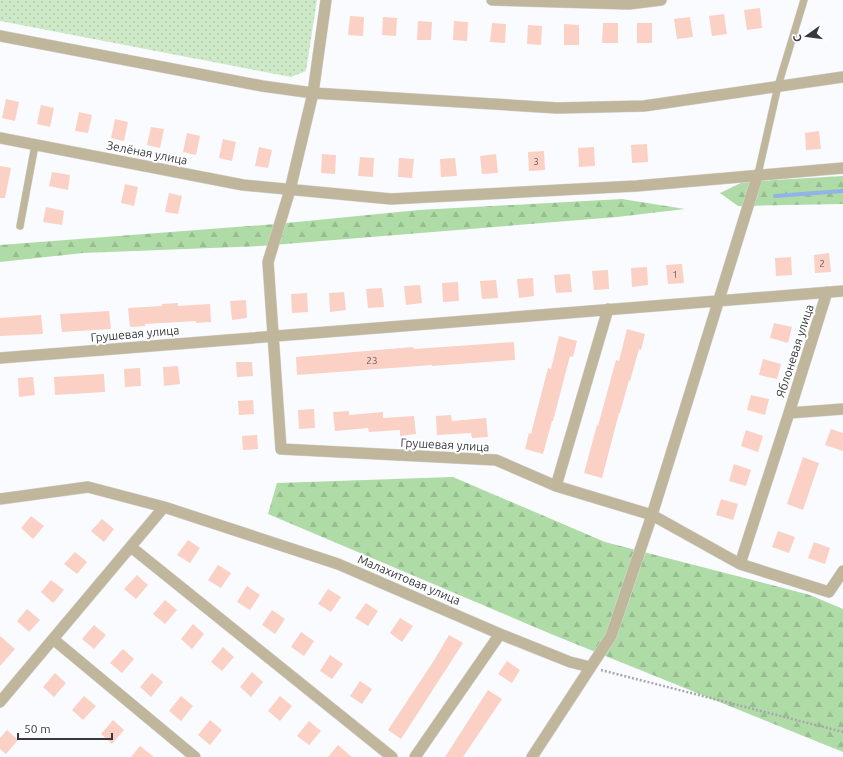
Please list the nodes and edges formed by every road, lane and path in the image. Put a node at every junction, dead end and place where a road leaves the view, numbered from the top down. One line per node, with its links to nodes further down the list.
1 (326, 0): 8 (street)
2 (492, 0): 3 (street)
3 (661, 0)
4 (804, 0): 7 (lane)
5 (0, 36): 8 (street)
6 (843, 77): 7 (street)
7 (778, 86): 8 (street); 12 (lane)
8 (313, 93): 13 (street)
9 (0, 138): 10 (street, Зелёная улица)
10 (35, 145): 13 (street, Зелёная улица); 14 (lane)
11 (843, 168): 12 (street, Зелёная улица)
12 (758, 174): 13 (street, Зелёная улица); 17 (street)
13 (290, 190): 19 (street)
14 (20, 226)
15 (843, 291): 16 (street, Яблоневая улица)
16 (827, 292): 17 (street, Яблоневая улица); 22 (street, Яблоневая улица)
17 (718, 301): 18 (street, Грушевая улица); 26 (street)
18 (608, 309): 19 (street, Грушевая улица); 23 (street)
19 (272, 336): 20 (street, Грушевая улица); 23 (street, Грушевая улица)
20 (0, 358)
21 (843, 408): 22 (street, Яблоневая улица)
22 (789, 413): 28 (street)
23 (556, 486): 26 (street)
24 (0, 499): 25 (street, Малахитовая улица)
25 (164, 507): 27 (street); 30 (street, Малахитовая улица)
26 (652, 515): 28 (street); 32 (street)
27 (131, 547): 31 (street); 36 (street)
28 (740, 564): 29 (street)
29 (843, 571)
30 (500, 634): 32 (street, Малахитовая улица); 37 (street)
31 (53, 639): 33 (street); 35 (street)
32 (590, 667): 34 (path); 38 (street)
33 (0, 702)
34 (843, 732)
35 (195, 757)
36 (392, 757)
37 (415, 757)
38 (532, 757)

